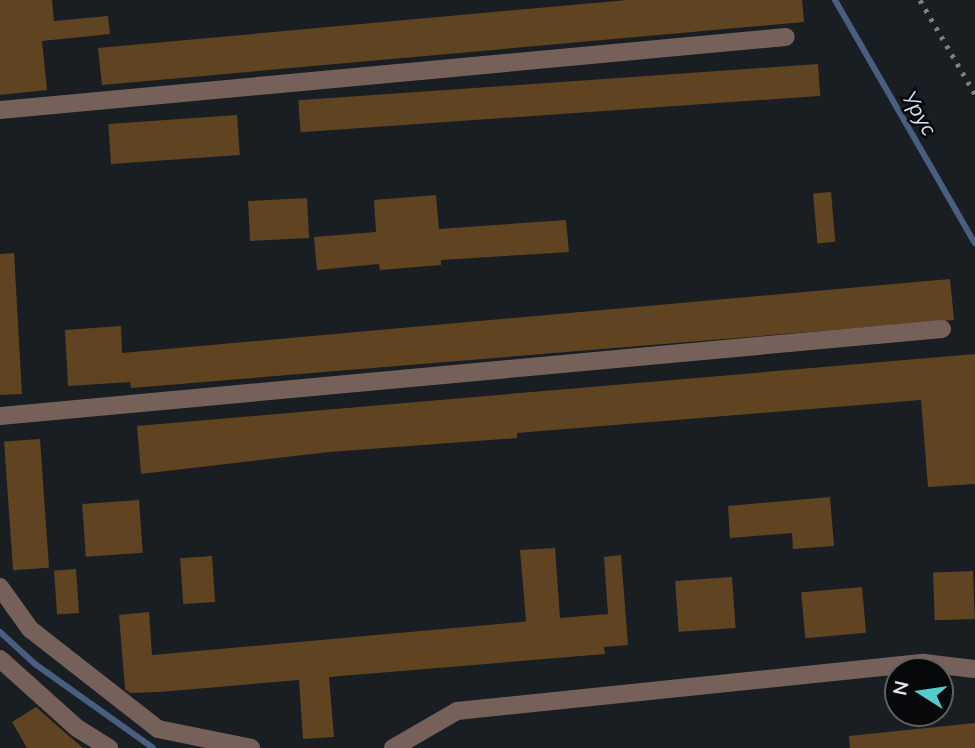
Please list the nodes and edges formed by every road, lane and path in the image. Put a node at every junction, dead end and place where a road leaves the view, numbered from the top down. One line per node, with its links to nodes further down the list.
1 (786, 37): 2 (street)
2 (0, 110)
3 (942, 329): 4 (street)
4 (0, 416)
5 (0, 587): 8 (street)
6 (0, 659): 9 (street)
7 (975, 668): 11 (street)
8 (204, 744): 10 (street)
9 (109, 748)
10 (251, 748)
11 (393, 748)

